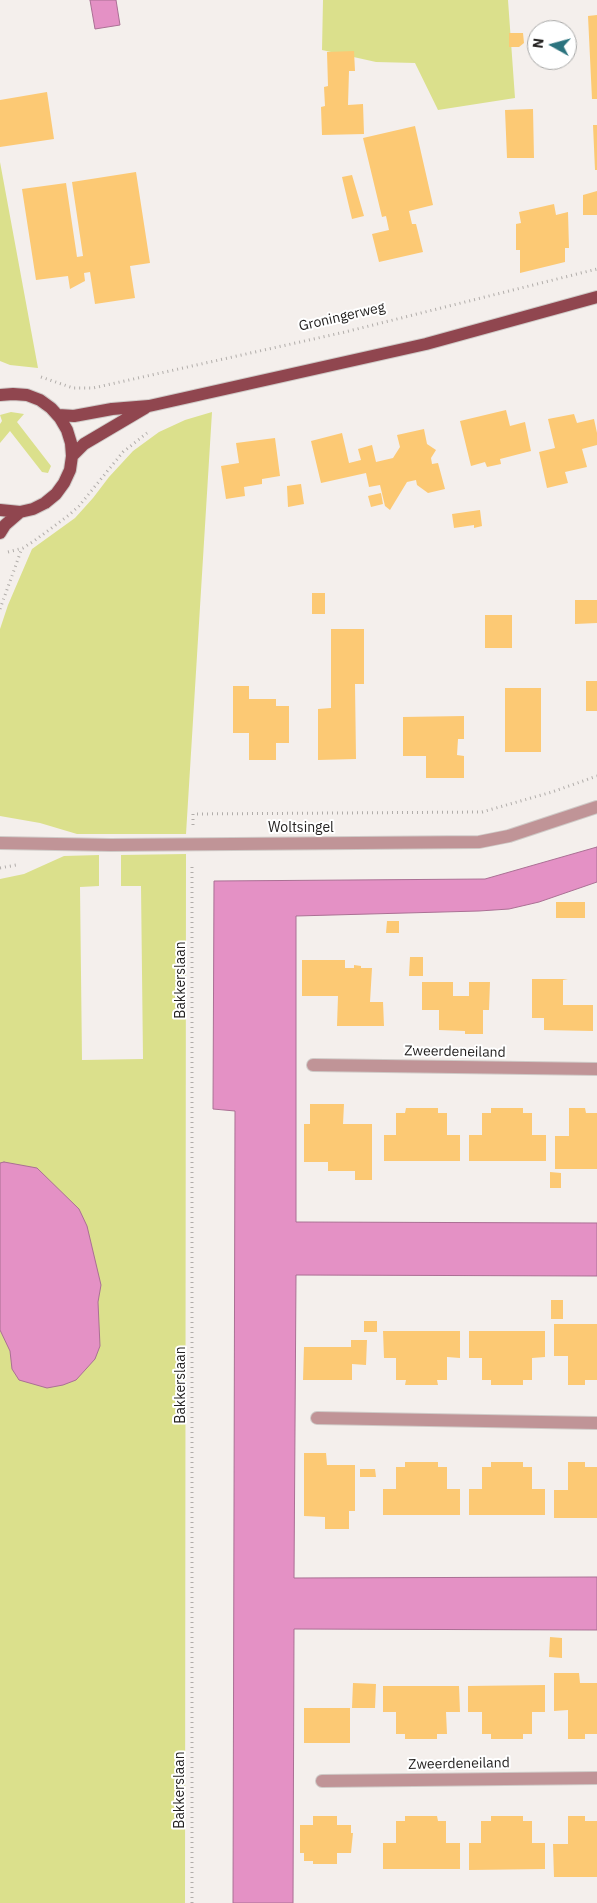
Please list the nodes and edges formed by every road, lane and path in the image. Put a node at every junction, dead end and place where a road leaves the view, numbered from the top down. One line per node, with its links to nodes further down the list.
1 (597, 269): 3 (path, Groningerweg)
2 (597, 297): 5 (main road)
3 (93, 388)
4 (0, 395): 6 (main road)
5 (149, 406): 6 (main road); 8 (main road)
6 (58, 415): 8 (main road)
7 (151, 430): 12 (path)
8 (72, 456): 10 (main road)
9 (0, 510): 10 (main road)
10 (20, 512): 11 (main road)
11 (0, 533)
12 (22, 548): 13 (path); 14 (path)
13 (1, 552)
14 (0, 609)
15 (597, 776): 18 (path)
16 (597, 806): 18 (street, Woltsingel)
17 (0, 843): 18 (street, Woltsingel)
18 (193, 843)
19 (192, 867): 26 (path, Bakkerslaan)
20 (313, 1065): 21 (street, Zweerdeneiland)
21 (597, 1069)
22 (317, 1418): 23 (street)
23 (597, 1423)
24 (597, 1778): 25 (street, Zweerdeneiland)
25 (322, 1781)
26 (192, 1903)

